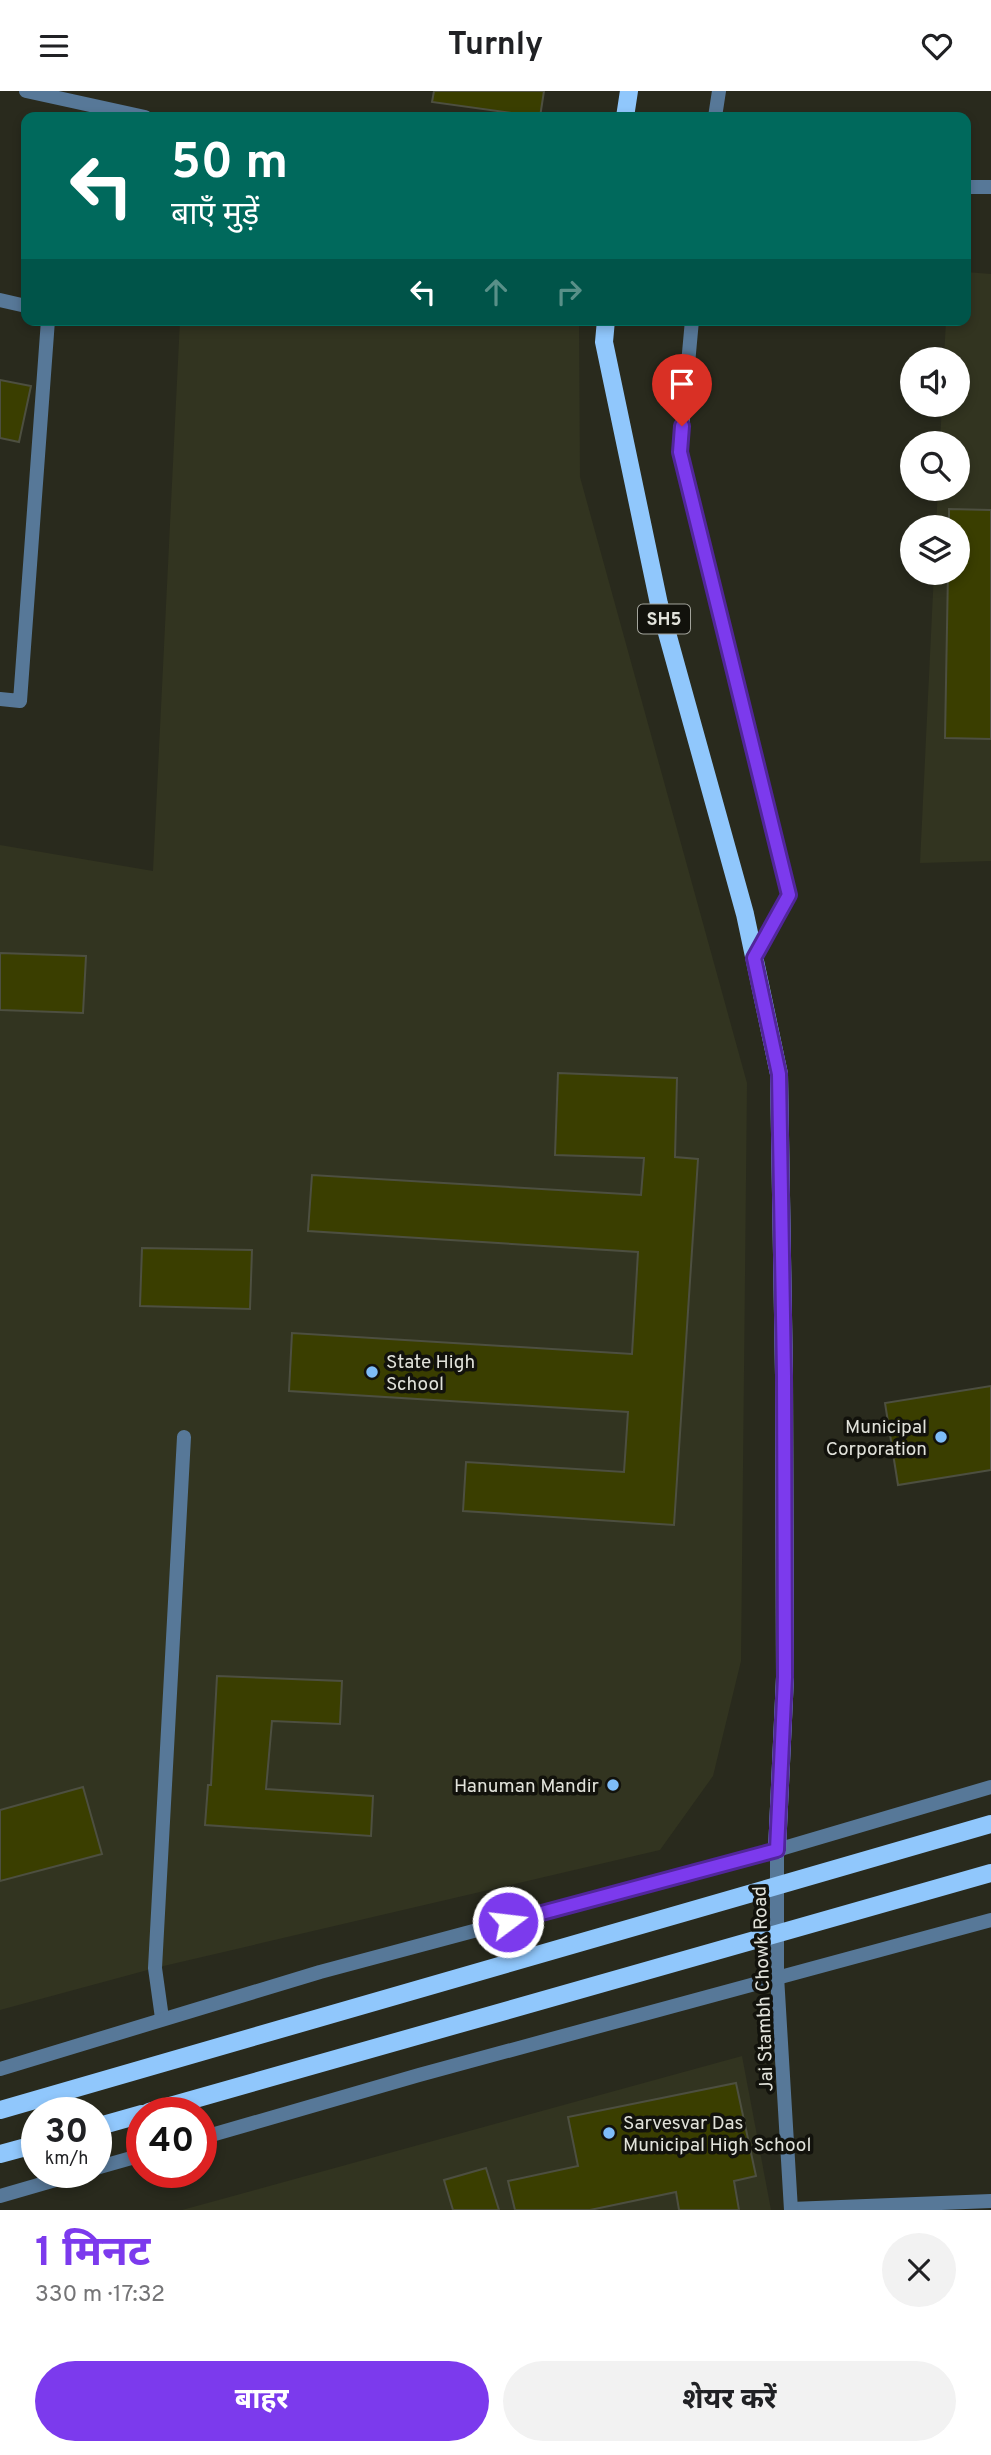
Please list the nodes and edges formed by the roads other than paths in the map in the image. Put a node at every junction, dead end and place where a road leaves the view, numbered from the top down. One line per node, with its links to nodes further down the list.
1 (26, 91): 4 (street)
2 (629, 91): 5 (main road)
3 (719, 91): 6 (street)
4 (122, 112)
5 (626, 112)
6 (716, 112)
7 (971, 187): 8 (street)
8 (991, 187)
9 (0, 300): 10 (street)
10 (21, 305)
11 (48, 326): 14 (street)
12 (605, 326): 15 (main road, SH5)
13 (691, 326): 15 (street)
14 (0, 699)
15 (754, 958): 19 (main road, SH5)
16 (184, 1437): 23 (street)
17 (991, 1787): 19 (street)
18 (991, 1824): 26 (main road)
19 (777, 1850): 22 (street, Jai Stambh Chowk Road); 23 (street)
20 (991, 1873): 25 (main road)
21 (991, 1920): 22 (street)
22 (777, 1976): 27 (street); 33 (street, Jai Stambh Chowk Road)
23 (162, 2018): 24 (street)
24 (0, 2069)
25 (202, 2097)
26 (0, 2110)
27 (217, 2133)
28 (21, 2148): 29 (main road)
29 (0, 2154)
30 (28, 2188): 31 (street)
31 (0, 2196)
32 (991, 2201): 33 (street)
33 (791, 2209)

